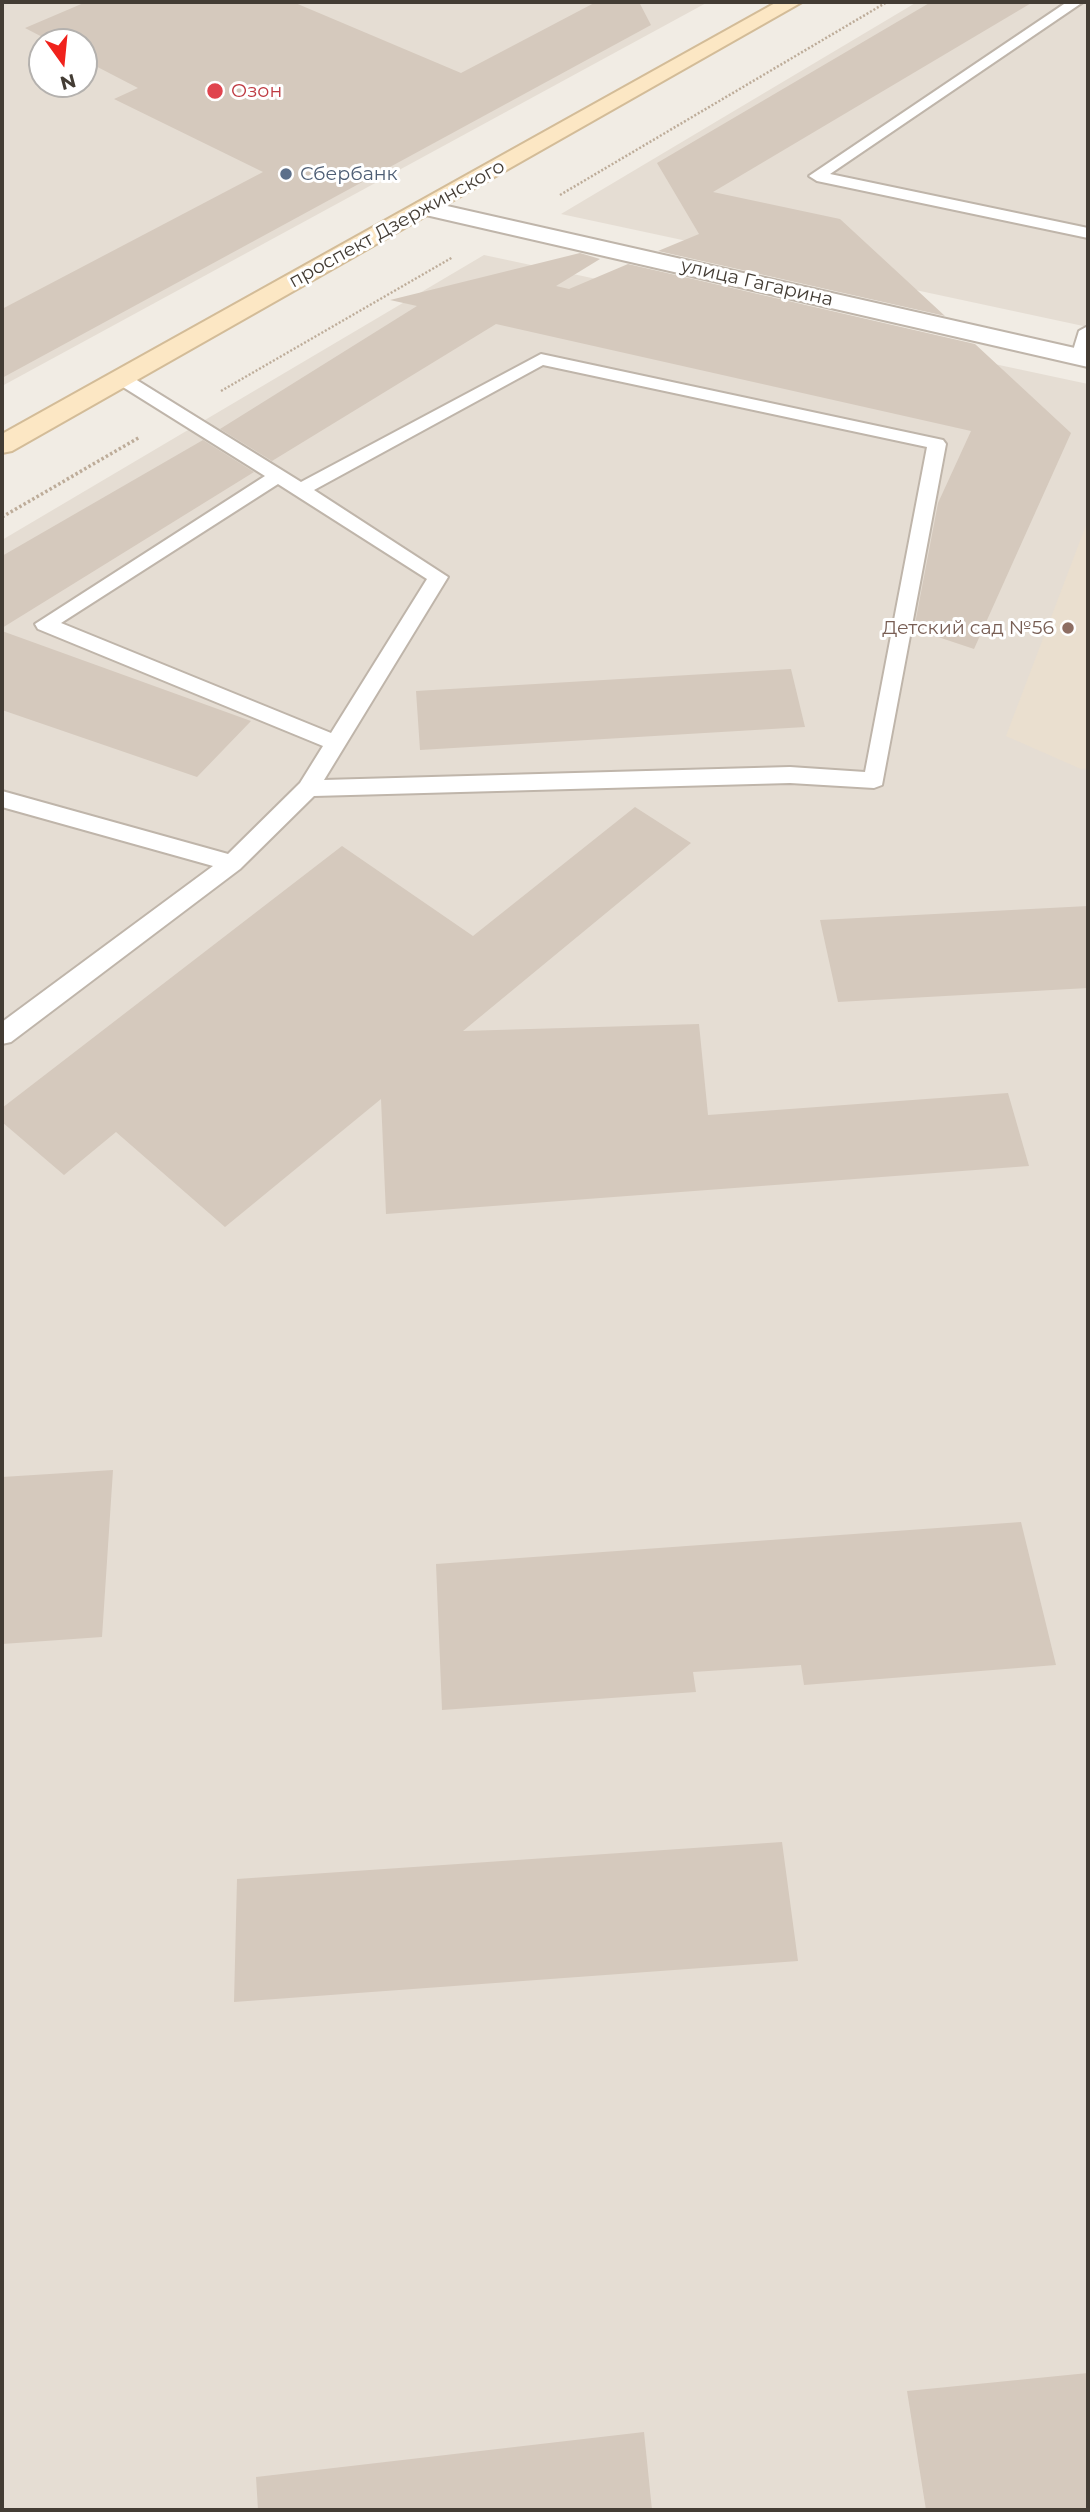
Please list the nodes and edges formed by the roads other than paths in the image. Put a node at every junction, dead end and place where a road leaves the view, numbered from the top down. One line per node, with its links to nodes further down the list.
1 (792, 2): 3 (main road, проспект Дзержинского)
2 (1076, 2): 4 (lane)
3 (425, 208): 6 (street, улица Гагарина); 7 (main road, проспект Дзержинского)
4 (1088, 233)
5 (1088, 331): 6 (lane)
6 (1084, 358)
7 (121, 378): 8 (main road, проспект Дзержинского); 9 (lane)
8 (2, 445)
9 (278, 476): 10 (lane); 11 (lane)
10 (300, 490): 11 (lane); 12 (lane)
11 (336, 743): 12 (lane)
12 (308, 788): 14 (lane)
13 (2, 799): 14 (lane)
14 (232, 863): 15 (lane)
15 (2, 1035)

